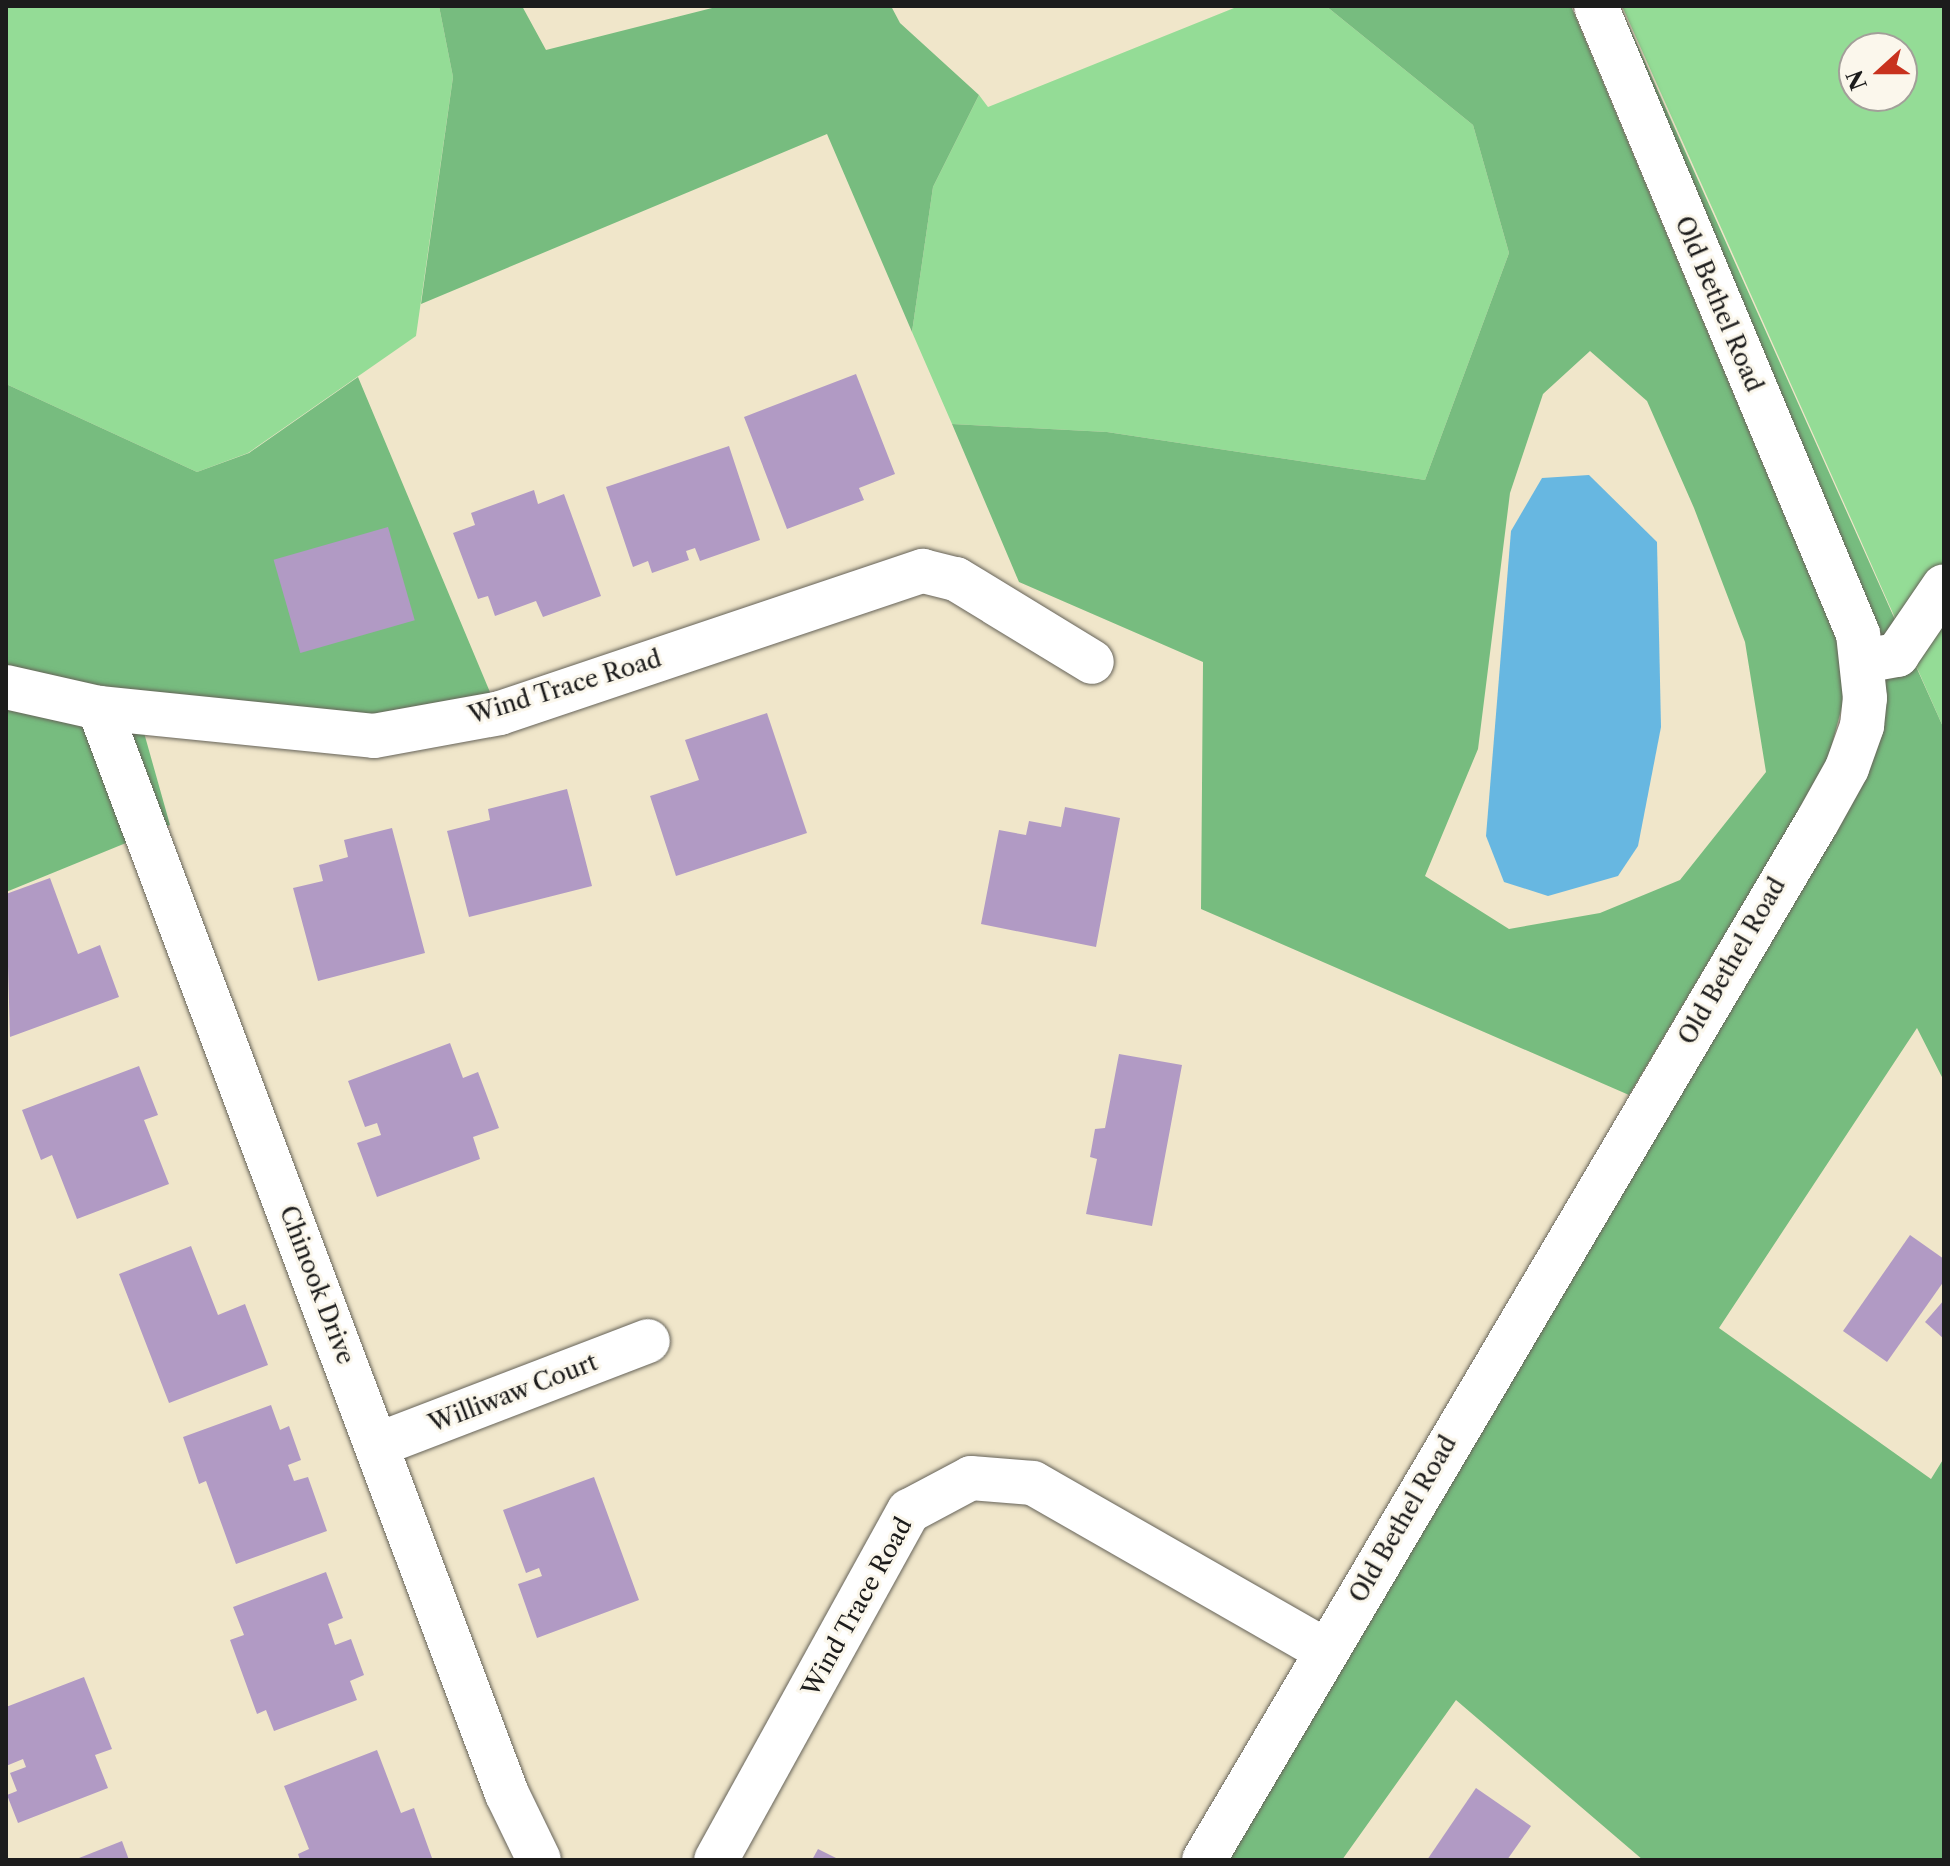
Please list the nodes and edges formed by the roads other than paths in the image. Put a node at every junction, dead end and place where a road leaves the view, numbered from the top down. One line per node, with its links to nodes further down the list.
1 (1596, 6): 3 (street, Old Bethel Road)
2 (1944, 586): 3 (street)
3 (1863, 661): 9 (street, Old Bethel Road)
4 (1092, 662): 6 (street, Wind Trace Road)
5 (6, 687): 6 (street, Wind Trace Road)
6 (99, 708): 8 (street, Chinook Drive)
7 (648, 1341): 8 (street, Williwaw Court)
8 (377, 1445): 10 (street, Chinook Drive)
9 (1326, 1651): 11 (street, Wind Trace Road); 12 (street, Old Bethel Road)
10 (539, 1860)
11 (716, 1860)
12 (1204, 1860)

